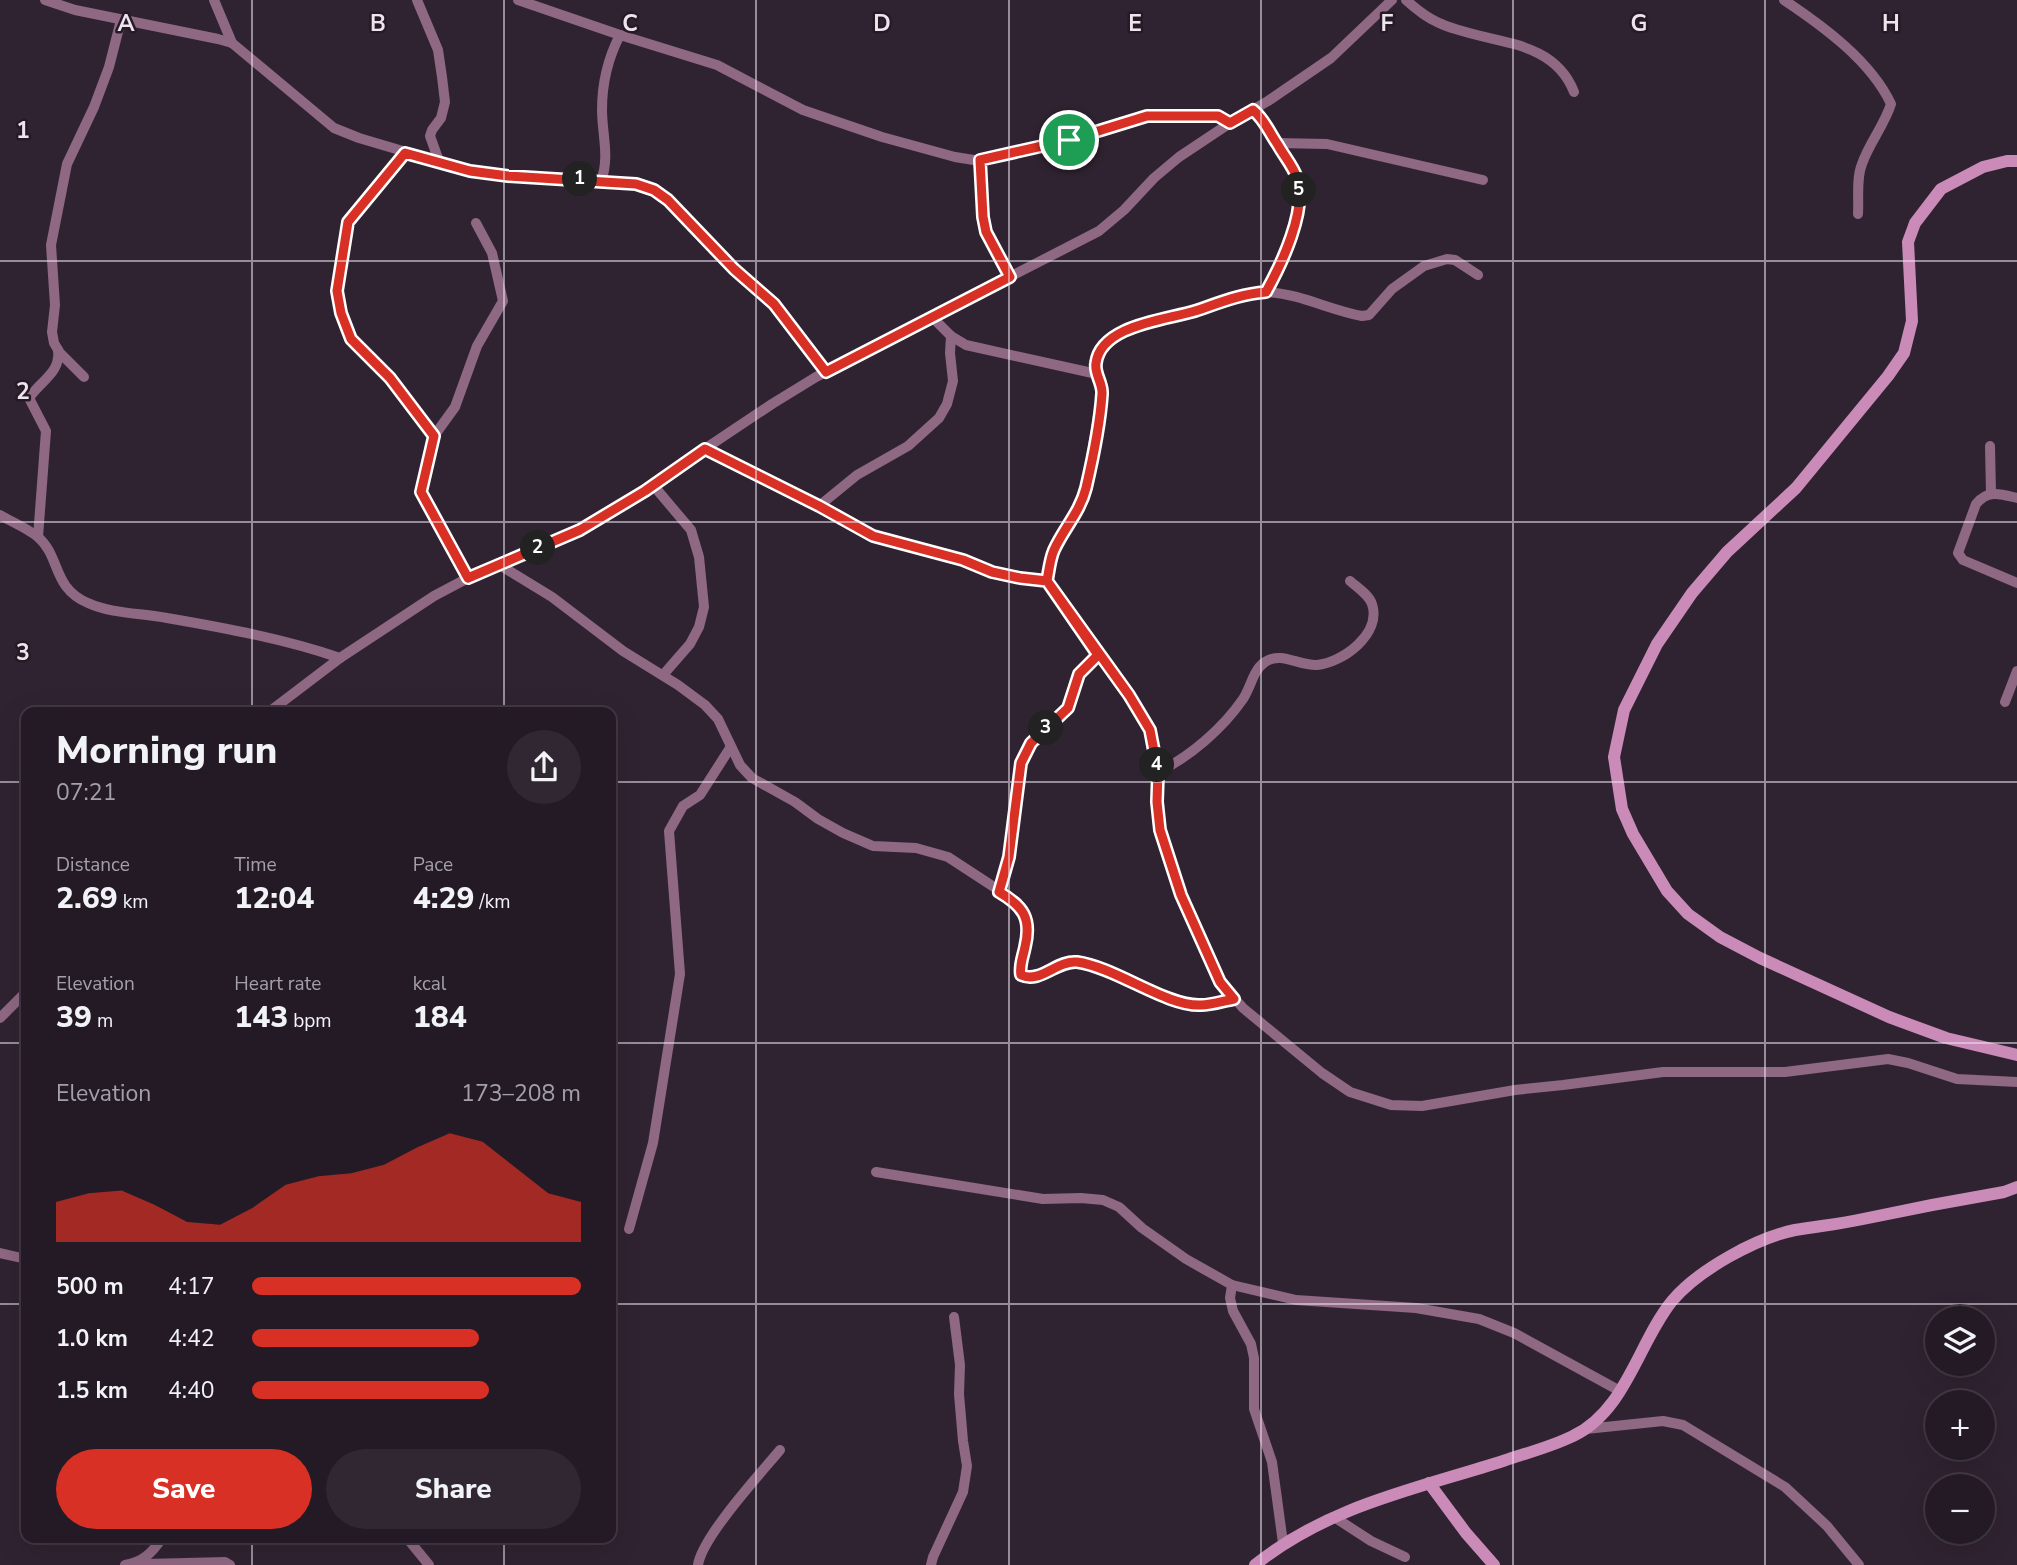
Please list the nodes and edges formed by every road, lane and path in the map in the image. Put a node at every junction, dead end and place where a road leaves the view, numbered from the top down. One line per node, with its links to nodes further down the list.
1 (44, 0): 8 (street)
2 (214, 0): 10 (street)
3 (417, 0): 18 (street)
4 (518, 0): 9 (street)
5 (1392, 0): 12 (street)
6 (1406, 0): 11 (street)
7 (1784, 0): 21 (street)
8 (121, 20): 10 (street); 28 (street)
9 (620, 35): 16 (street); 20 (street)
10 (232, 43): 15 (street)
11 (1574, 92)
12 (1253, 110): 13 (street); 14 (street)
13 (1230, 123): 16 (street); 24 (street)
14 (1276, 143): 19 (street); 25 (street)
15 (405, 153): 18 (street); 32 (street)
16 (980, 160): 24 (street)
17 (2017, 161): 58 (main road)
18 (440, 164): 20 (street)
19 (1483, 180)
20 (601, 181): 29 (street)
21 (1858, 214)
22 (476, 223): 32 (street)
23 (1478, 275): 25 (street)
24 (1010, 277): 26 (street)
25 (1266, 292): 30 (street)
26 (932, 317): 27 (street); 29 (street)
27 (951, 336): 30 (street); 38 (street)
28 (58, 349): 31 (street); 40 (street)
29 (826, 372): 34 (street)
30 (1097, 374): 43 (street)
31 (84, 377)
32 (434, 436): 42 (street)
33 (1990, 446): 36 (street)
34 (705, 449): 35 (street); 38 (street)
35 (653, 485): 41 (street); 49 (street)
36 (1991, 493): 37 (street); 45 (street)
37 (2017, 498)
38 (819, 506): 43 (street)
39 (0, 515): 40 (street)
40 (38, 537): 47 (street)
41 (498, 564): 42 (street); 49 (street)
42 (468, 578): 47 (street)
43 (1047, 581): 46 (street)
44 (1350, 582): 53 (street)
45 (2017, 583)
46 (1098, 655): 53 (street); 54 (street)
47 (340, 658): 51 (street)
48 (2017, 671): 50 (street)
49 (663, 675): 52 (street)
50 (2005, 702)
51 (276, 707)
52 (730, 748): 54 (street); 62 (street)
53 (1158, 772): 56 (street)
54 (999, 892): 56 (street)
55 (21, 997): 57 (street)
56 (1234, 999): 59 (street)
57 (0, 1018)
58 (2017, 1055)
59 (2017, 1082)
60 (876, 1171): 65 (street)
61 (2017, 1187): 67 (main road)
62 (629, 1230)
63 (0, 1253): 64 (street)
64 (21, 1258)
65 (1231, 1285): 67 (street); 74 (street)
66 (954, 1317): 81 (street)
67 (1620, 1391): 68 (main road)
68 (1586, 1429): 70 (main road); 84 (street)
69 (780, 1450): 80 (street)
70 (1429, 1483): 71 (main road); 83 (main road)
71 (1334, 1517): 74 (main road); 75 (street)
72 (158, 1543): 76 (street)
73 (411, 1543): 79 (street)
74 (1283, 1543): 82 (main road)
75 (1405, 1557)
76 (143, 1560): 77 (street); 78 (street)
77 (125, 1565)
78 (230, 1565)
79 (429, 1565)
80 (698, 1565)
81 (931, 1565)
82 (1255, 1565)
83 (1494, 1565)
84 (1859, 1565)

